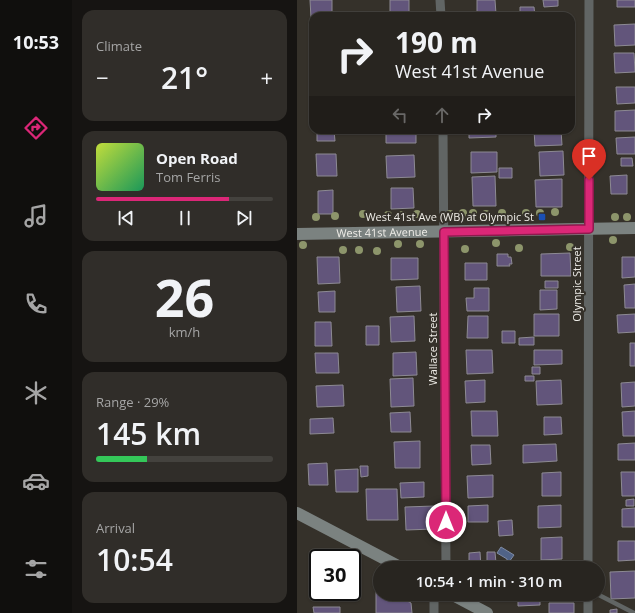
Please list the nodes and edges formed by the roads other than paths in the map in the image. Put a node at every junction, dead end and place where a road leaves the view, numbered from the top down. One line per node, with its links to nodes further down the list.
1 (440, 0): 3 (street)
2 (589, 0): 6 (street, Olympic Street)
3 (441, 12)
4 (443, 134): 7 (street, Wallace Street)
5 (635, 228): 6 (main road, West 41st Avenue)
6 (589, 229): 7 (main road, West 41st Avenue); 12 (street, Olympic Street)
7 (444, 232): 8 (main road, West 41st Avenue); 11 (street, Wallace Street)
8 (297, 234)
9 (297, 513): 10 (main road)
10 (389, 561)
11 (446, 561)
12 (588, 561)
13 (605, 598): 20 (lane)
14 (434, 601): 17 (street)
15 (464, 601): 18 (main road)
16 (588, 601): 19 (street)
17 (434, 613)
18 (487, 613)
19 (588, 613)
20 (634, 613)

